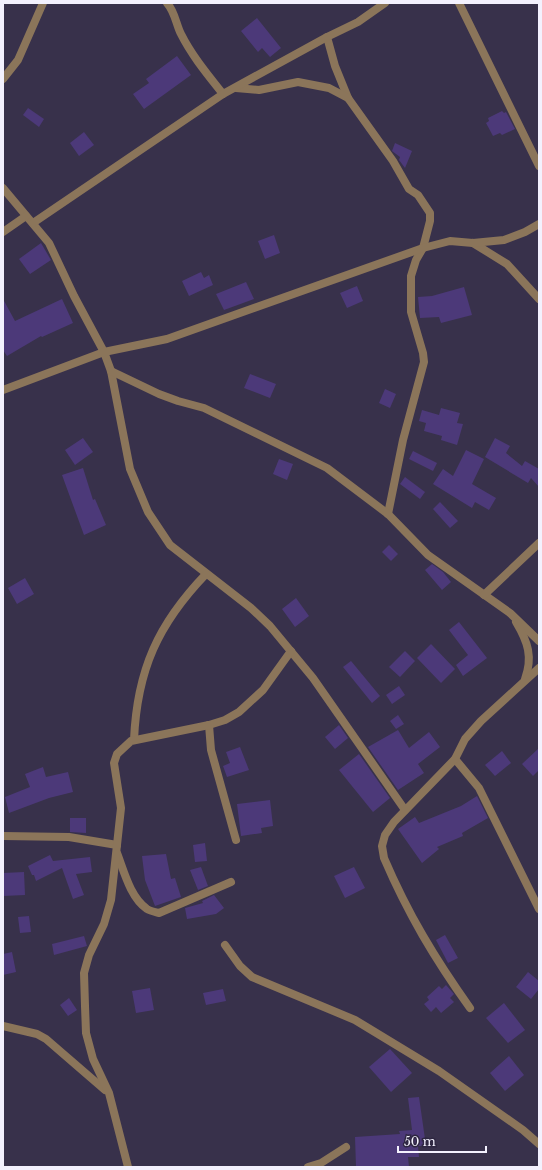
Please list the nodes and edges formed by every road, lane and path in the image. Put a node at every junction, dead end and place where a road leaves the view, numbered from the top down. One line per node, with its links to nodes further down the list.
1 (43, 3): 6 (street)
2 (167, 3): 8 (street)
3 (385, 3): 5 (street)
4 (459, 3): 10 (street)
5 (327, 37): 7 (street); 9 (street)
6 (3, 79)
7 (236, 88): 8 (street); 9 (street)
8 (223, 94): 13 (street)
9 (348, 98): 17 (street)
10 (539, 166)
11 (3, 188): 12 (street)
12 (26, 216): 13 (street); 15 (street)
13 (33, 223): 19 (street)
14 (539, 224): 16 (street)
15 (3, 232)
16 (473, 243): 17 (street); 18 (street)
17 (423, 248): 19 (street); 22 (street)
18 (539, 299)
19 (104, 352): 20 (street); 21 (street)
20 (111, 370): 22 (street); 24 (street)
21 (3, 390)
22 (388, 514): 25 (street)
23 (539, 543): 25 (street)
24 (206, 574): 28 (street); 32 (street)
25 (484, 595): 26 (street)
26 (510, 613): 27 (street); 30 (street)
27 (539, 641)
28 (291, 651): 31 (street); 34 (street)
29 (539, 668): 30 (street)
30 (524, 680): 33 (street)
31 (209, 725): 32 (street); 36 (street)
32 (134, 740): 37 (street)
33 (455, 760): 34 (street); 39 (street)
34 (405, 810): 41 (street)
35 (3, 836): 37 (street)
36 (236, 840)
37 (117, 849): 38 (street); 43 (street)
38 (231, 882)
39 (539, 910)
40 (225, 945): 44 (street)
41 (470, 1008)
42 (3, 1026): 43 (street)
43 (109, 1093): 46 (street)
44 (539, 1144)
45 (346, 1148): 47 (street)
46 (128, 1167)
47 (308, 1167)

